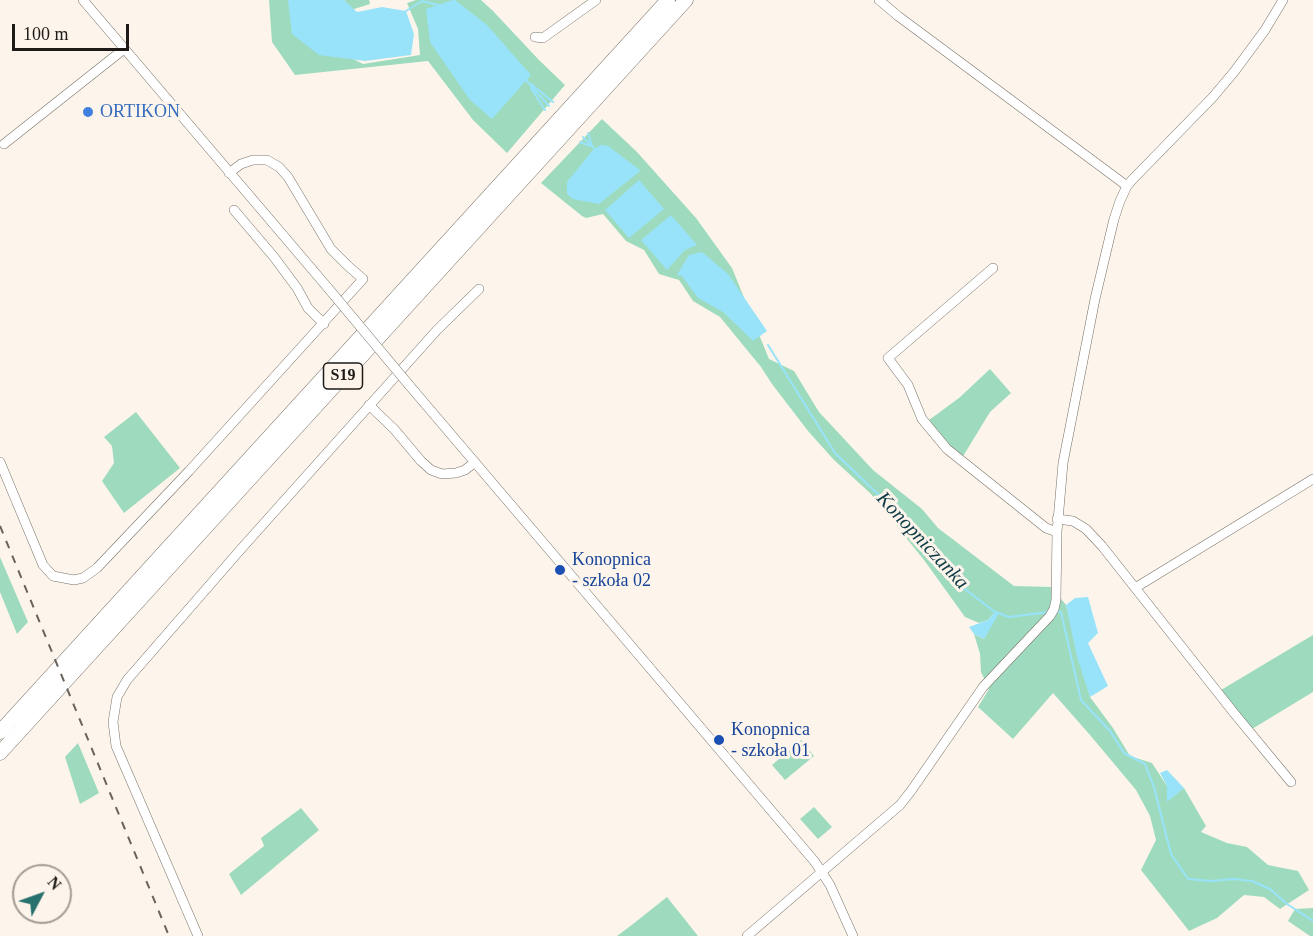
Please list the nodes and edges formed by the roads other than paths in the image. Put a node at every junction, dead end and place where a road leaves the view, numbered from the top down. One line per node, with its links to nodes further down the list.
1 (83, 0): 8 (street)
2 (596, 0): 7 (street)
3 (668, 0): 23 (highway, S19)
4 (686, 0): 24 (highway, S19)
5 (879, 0): 11 (street)
6 (1283, 0): 11 (street)
7 (535, 37)
8 (124, 49): 9 (street); 10 (street)
9 (4, 144)
10 (229, 173): 15 (street); 18 (street, bridge)
11 (1127, 186): 20 (street)
12 (234, 210): 15 (street)
13 (993, 268): 21 (street)
14 (479, 289): 16 (street)
15 (324, 324): 17 (street)
16 (369, 405): 18 (street); 27 (street)
17 (0, 462)
18 (475, 462): 26 (street)
19 (1313, 479): 22 (street)
20 (1057, 519): 21 (street); 22 (street)
21 (1057, 532): 26 (street)
22 (1135, 588): 25 (street)
23 (0, 732)
24 (0, 753)
25 (1291, 782)
26 (822, 872): 28 (street); 29 (street)
27 (198, 936)
28 (747, 936)
29 (853, 936)

